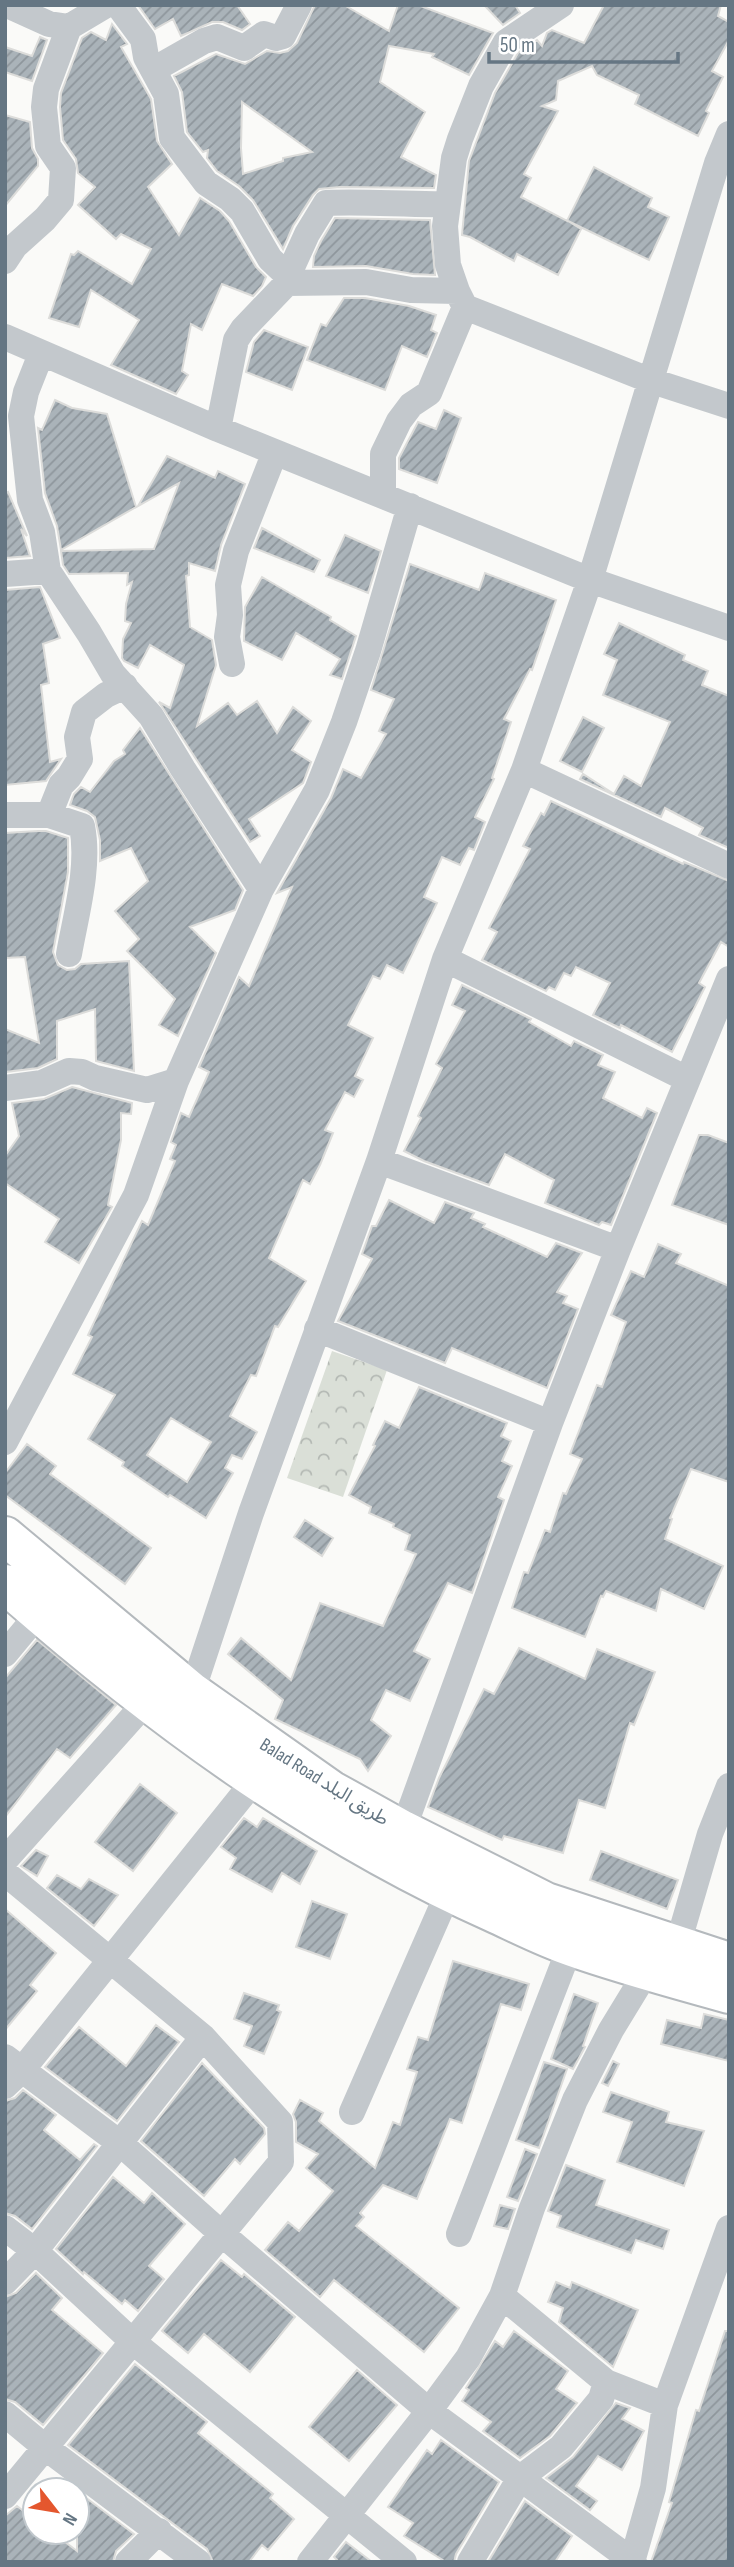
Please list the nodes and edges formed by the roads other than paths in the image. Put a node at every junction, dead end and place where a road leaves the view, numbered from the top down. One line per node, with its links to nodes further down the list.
1 (7, 5): 5 (street)
2 (299, 5): 6 (street)
3 (561, 5): 9 (street)
4 (125, 8): 5 (street); 6 (street)
5 (69, 27): 10 (street)
6 (153, 70): 11 (street)
7 (729, 134): 8 (street)
8 (723, 165): 15 (street)
9 (446, 204): 11 (street); 12 (street)
10 (5, 261)
11 (287, 280): 12 (street); 17 (street)
12 (461, 299): 15 (street); 19 (street)
13 (5, 337): 14 (street)
14 (41, 354): 17 (street); 21 (street)
15 (649, 380): 16 (street); 23 (street)
16 (729, 406)
17 (218, 429): 18 (street)
18 (275, 452): 19 (street); 25 (street)
19 (383, 495): 20 (street)
20 (410, 506): 23 (street); 31 (street)
21 (48, 571): 22 (street); 26 (street)
22 (5, 574)
23 (590, 580): 24 (street); 27 (street)
24 (729, 628)
25 (232, 664)
26 (125, 687): 29 (street); 31 (street)
27 (524, 770): 30 (street); 33 (street)
28 (5, 815): 29 (street)
29 (49, 815): 32 (street)
30 (729, 866)
31 (261, 889): 36 (street)
32 (69, 954)
33 (445, 959): 35 (street); 38 (street)
34 (729, 979): 35 (street)
35 (687, 1079): 39 (street)
36 (176, 1081): 37 (street); 42 (street)
37 (5, 1088)
38 (380, 1161): 39 (street); 40 (street)
39 (618, 1249): 41 (street)
40 (317, 1329): 41 (street); 47 (street)
41 (550, 1423): 51 (street)
42 (5, 1442)
43 (5, 1536): 47 (highway, Balad Road طريق البلد)
44 (5, 1584): 45 (highway, Balad Road طريق البلد)
45 (38, 1613): 46 (street); 48 (highway, Balad Road طريق البلد)
46 (5, 1654)
47 (192, 1692): 51 (highway, Balad Road طريق البلد)
48 (148, 1700): 49 (highway, Balad Road طريق البلد); 52 (street)
49 (254, 1781): 54 (highway, Balad Road طريق البلد); 57 (street)
50 (729, 1786): 56 (street)
51 (403, 1830): 56 (highway, Balad Road طريق البلد)
52 (5, 1860)
53 (5, 1873): 57 (street)
54 (448, 1893): 55 (highway, Balad Road طريق البلد); 63 (street)
55 (570, 1947): 59 (highway, Balad Road طريق البلد); 68 (street)
56 (677, 1947): 58 (highway, Balad Road طريق البلد)
57 (111, 1961): 61 (street); 62 (street)
58 (729, 1962)
59 (647, 1971): 60 (highway, Balad Road طريق البلد); 71 (street)
60 (729, 1994)
61 (203, 2037): 64 (street); 67 (street)
62 (11, 2071): 64 (street)
63 (352, 2112)
64 (121, 2144): 67 (street); 69 (street)
65 (5, 2228): 69 (street)
66 (729, 2228): 74 (street)
67 (222, 2234): 72 (street); 75 (street)
68 (459, 2234)
69 (35, 2251): 70 (street); 72 (street)
70 (5, 2282)
71 (502, 2296): 73 (street); 75 (street)
72 (132, 2341): 77 (street); 80 (street)
73 (607, 2382): 74 (street); 78 (street)
74 (665, 2405): 82 (street)
75 (429, 2411): 78 (street); 80 (street)
76 (5, 2414): 77 (street)
77 (46, 2448): 79 (street); 81 (street)
78 (520, 2478): 82 (street); 87 (street)
79 (5, 2496)
80 (345, 2516): 85 (street); 86 (street)
81 (159, 2531): 83 (street); 84 (street)
82 (633, 2561)
83 (128, 2562)
84 (198, 2562)
85 (310, 2562)
86 (404, 2562)
87 (470, 2562)

